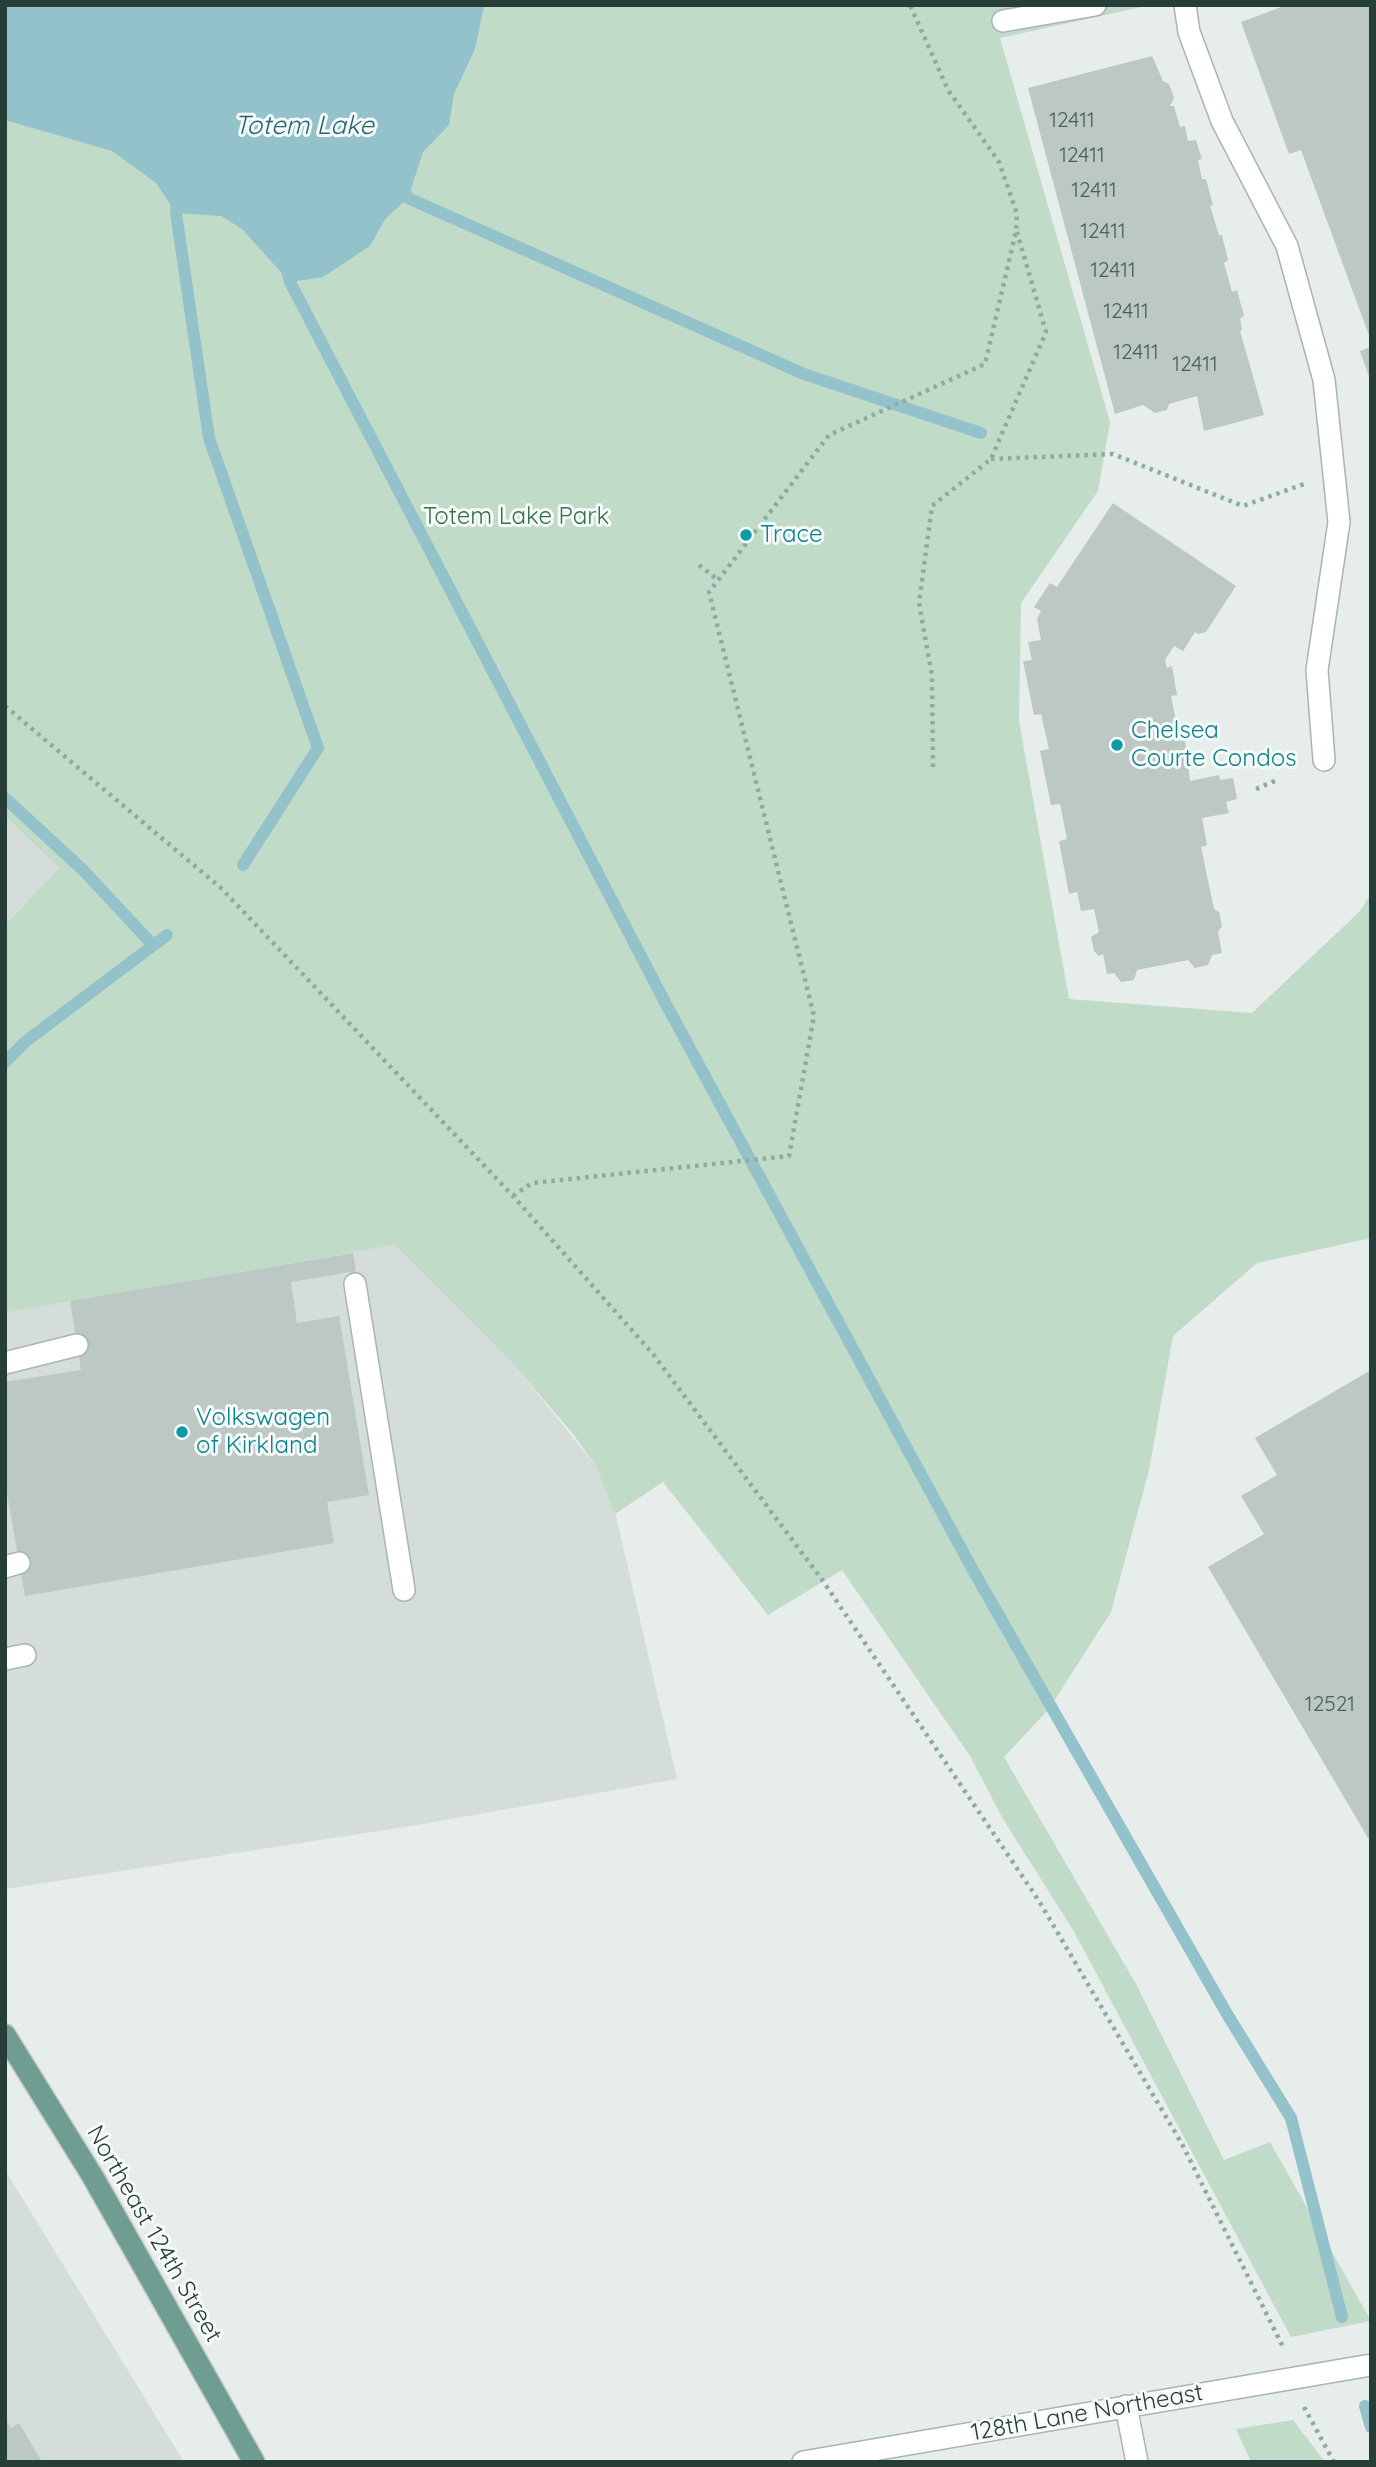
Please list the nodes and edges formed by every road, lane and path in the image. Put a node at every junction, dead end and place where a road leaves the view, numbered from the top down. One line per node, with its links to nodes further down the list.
1 (910, 5): 5 (path)
2 (1095, 5): 4 (street)
3 (1185, 5): 7 (street)
4 (1003, 21)
5 (1016, 231): 6 (path); 9 (path)
6 (991, 459): 7 (path); 12 (path)
7 (1334, 474): 11 (street)
8 (699, 565): 9 (path)
9 (718, 580): 15 (path)
10 (5, 706): 15 (path)
11 (1324, 760)
12 (933, 766)
13 (1279, 779): 14 (path)
14 (1256, 789)
15 (513, 1196): 22 (path)
16 (355, 1284): 19 (street)
17 (77, 1345): 18 (street)
18 (5, 1363)
19 (404, 1590)
20 (5, 2035): 21 (main road, Northeast 124th Street)
21 (11, 2058): 26 (main road, Northeast 124th Street)
22 (1283, 2346)
23 (1371, 2365): 24 (street, 128th Lane Northeast)
24 (1126, 2406): 27 (street, 128th Lane Northeast); 28 (street)
25 (1303, 2406): 29 (path)
26 (254, 2462)
27 (803, 2462)
28 (1137, 2462)
29 (1334, 2462)

